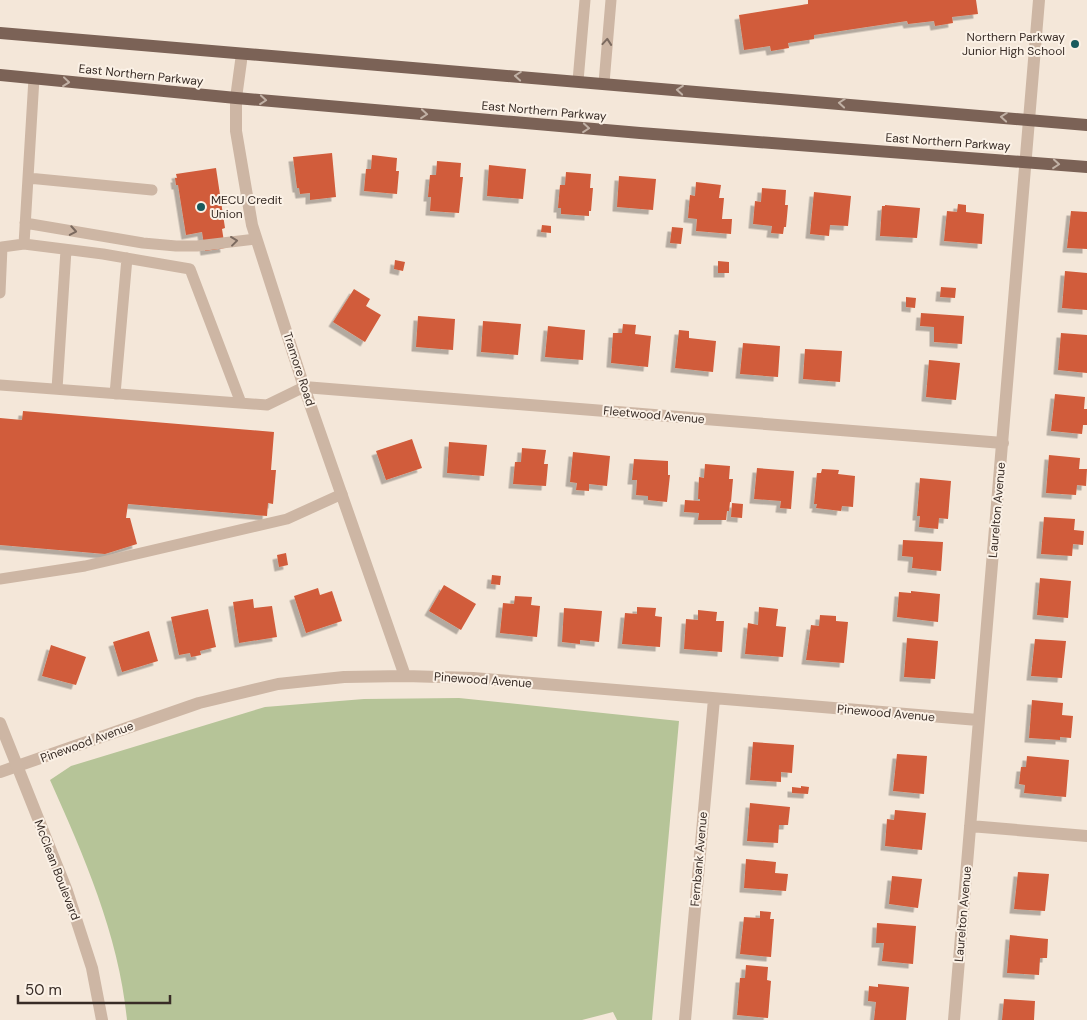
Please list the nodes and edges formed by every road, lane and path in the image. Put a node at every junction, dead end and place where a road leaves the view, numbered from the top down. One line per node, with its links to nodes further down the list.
1 (585, 0): 8 (lane)
2 (611, 0): 9 (lane, one-way to 2)
3 (1039, 0): 11 (street, Laurelton Avenue)
4 (0, 33): 5 (main road)
5 (242, 54): 8 (main road, one-way to 5); 10 (street, Tramore Road)
6 (0, 76): 7 (main road, East Northern Parkway)
7 (34, 78): 10 (main road, East Northern Parkway, one-way to 10); 15 (lane)
8 (578, 81): 9 (main road)
9 (604, 83): 11 (main road, one-way to 9)
10 (236, 98): 13 (main road, East Northern Parkway, one-way to 13); 18 (street, Tramore Road)
11 (1029, 119): 12 (main road); 13 (street, Laurelton Avenue)
12 (1087, 125)
13 (1025, 161): 14 (main road, East Northern Parkway, one-way to 14); 29 (street, Laurelton Avenue)
14 (1087, 167)
15 (28, 178): 16 (lane); 17 (lane)
16 (152, 190)
17 (25, 223): 18 (lane, one-way to 18); 19 (lane)
18 (256, 239): 25 (street, Tramore Road)
19 (24, 244): 20 (lane); 21 (lane)
20 (1, 247): 23 (lane)
21 (66, 250): 22 (lane); 26 (lane)
22 (127, 258): 27 (lane); 28 (lane)
23 (0, 293)
24 (0, 385): 26 (lane)
25 (304, 387): 28 (lane); 29 (street, Fleetwood Avenue); 30 (street, Tramore Road)
26 (57, 389): 27 (lane)
27 (115, 394): 28 (lane)
28 (241, 403)
29 (1003, 443): 34 (street, Laurelton Avenue)
30 (342, 494): 31 (lane); 32 (street, Tramore Road)
31 (0, 579)
32 (405, 676): 33 (street, Pinewood Avenue); 36 (street, Pinewood Avenue)
33 (714, 699): 34 (street, Pinewood Avenue); 41 (street, Fernbank Avenue)
34 (978, 720): 38 (street, Laurelton Avenue)
35 (0, 723): 36 (street, McClean Boulevard)
36 (17, 767): 37 (street, Pinewood Avenue); 40 (street, McClean Boulevard)
37 (0, 772)
38 (970, 826): 39 (street); 42 (street, Laurelton Avenue)
39 (1087, 836)
40 (102, 1020)
41 (685, 1020)
42 (954, 1020)

